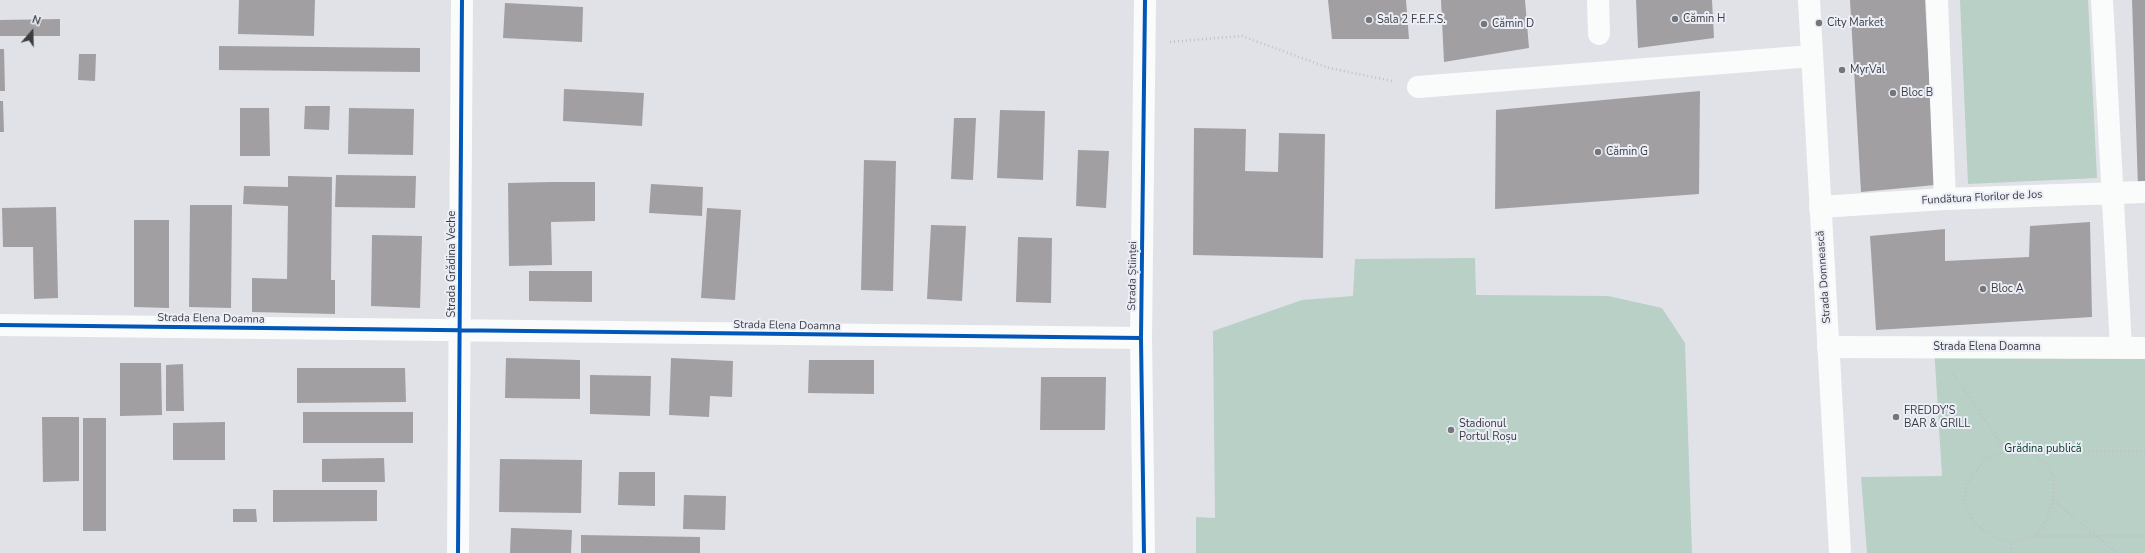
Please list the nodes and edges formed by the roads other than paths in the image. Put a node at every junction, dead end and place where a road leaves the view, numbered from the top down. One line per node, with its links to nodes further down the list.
1 (462, 0): 15 (street, Strada Grădina Veche)
2 (1145, 0): 16 (street, Strada Științei)
3 (1598, 0): 7 (street)
4 (1809, 0): 8 (street, Strada Domnească)
5 (1937, 0): 12 (street)
6 (2102, 0): 10 (street)
7 (1599, 34)
8 (1812, 56): 9 (street); 13 (street, Strada Domnească)
9 (1418, 87)
10 (2114, 192): 11 (street, Fundătura Florilor de Jos); 12 (street, Fundătura Florilor de Jos); 18 (street)
11 (2145, 192)
12 (1945, 199): 13 (street, Fundătura Florilor de Jos)
13 (1820, 207): 17 (street, Strada Domnească)
14 (0, 325): 15 (street, Strada Elena Doamna)
15 (460, 332): 16 (street, Strada Elena Doamna); 20 (street, Strada Grădina Veche)
16 (1141, 338): 21 (street, Strada Științei)
17 (1828, 347): 18 (street, Strada Elena Doamna); 22 (street, Strada Domnească)
18 (2121, 348): 19 (street, Strada Elena Doamna)
19 (2145, 348)
20 (458, 553)
21 (1144, 553)
22 (1840, 553)

